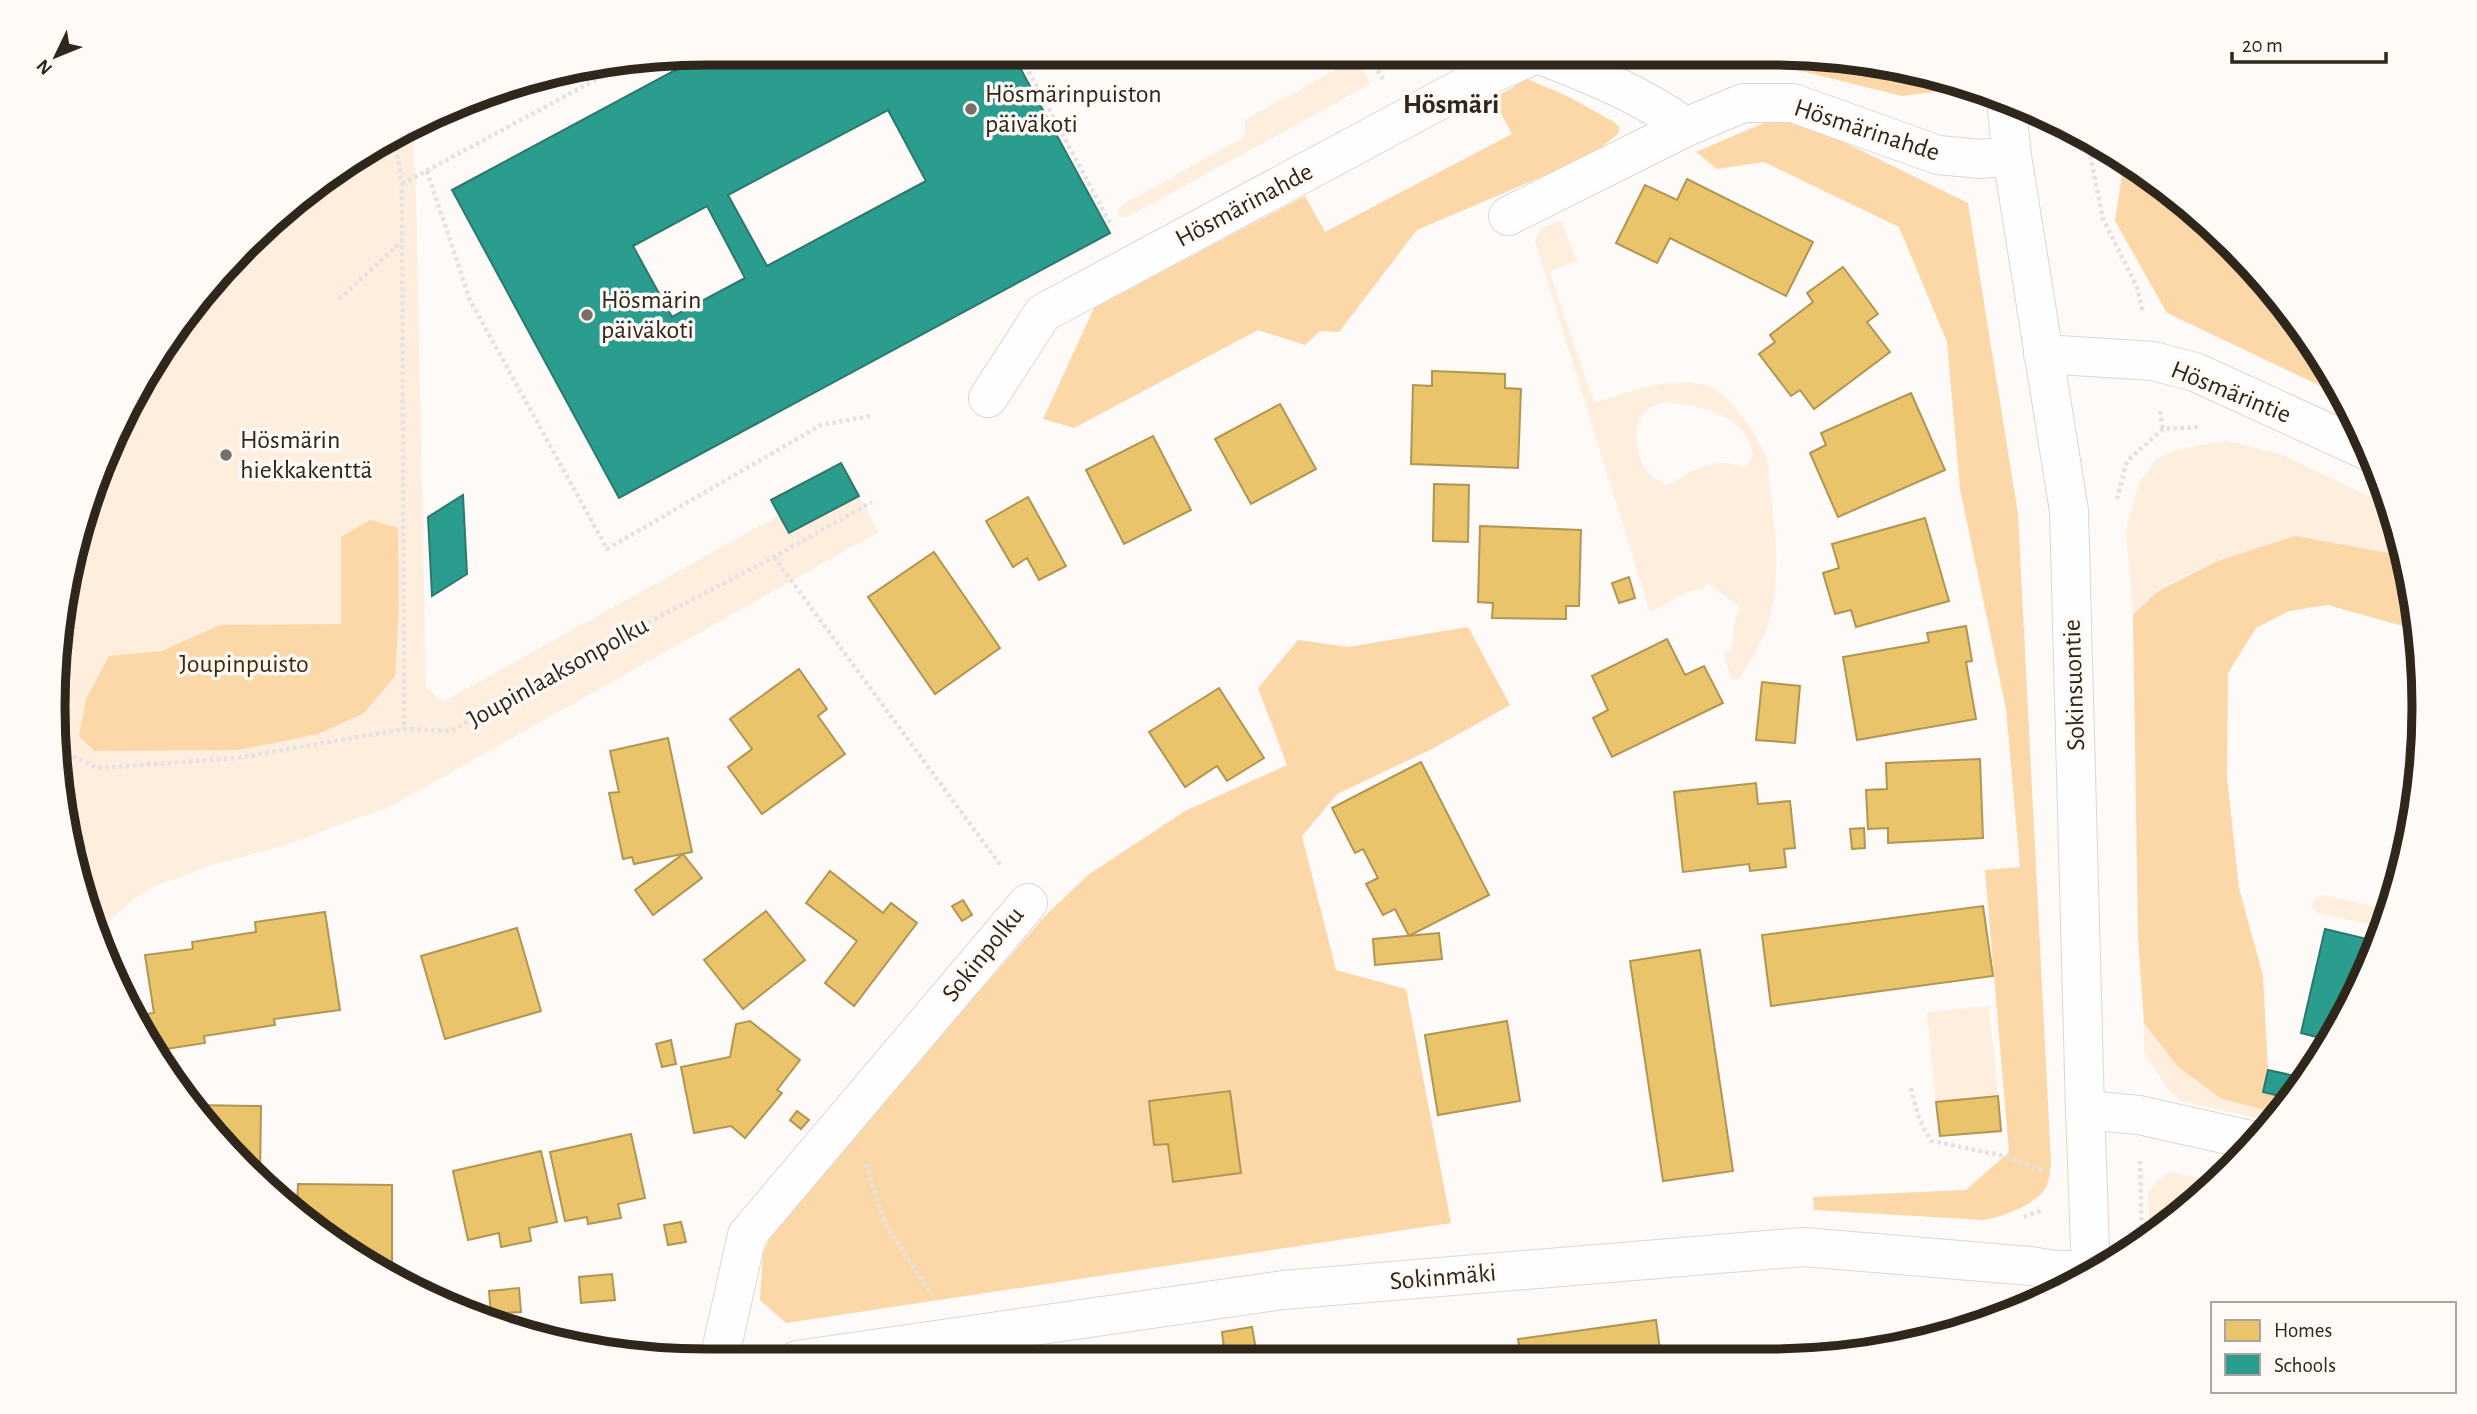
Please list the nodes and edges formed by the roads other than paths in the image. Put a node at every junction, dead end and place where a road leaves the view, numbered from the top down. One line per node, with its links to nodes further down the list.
1 (1512, 65): 8 (street, Hösmärinahde)
2 (1565, 65): 4 (street, Hösmärinahde)
3 (2007, 111): 5 (street, Sokinsuontie)
4 (1685, 127): 5 (street, Hösmärinahde); 6 (street, Hösmärinahde)
5 (2012, 156): 7 (street, Sokinsuontie)
6 (1508, 216)
7 (2043, 354): 9 (street, Hösmärintie); 11 (street, Sokinsuontie)
8 (988, 398)
9 (2356, 446)
10 (1028, 903): 15 (street, Sokinpolku)
11 (2085, 1110): 12 (street); 13 (street, Sokinsuontie)
12 (2245, 1139)
13 (2091, 1263)
14 (2077, 1271): 16 (street, Sokinmäki)
15 (721, 1349)
16 (873, 1349)

